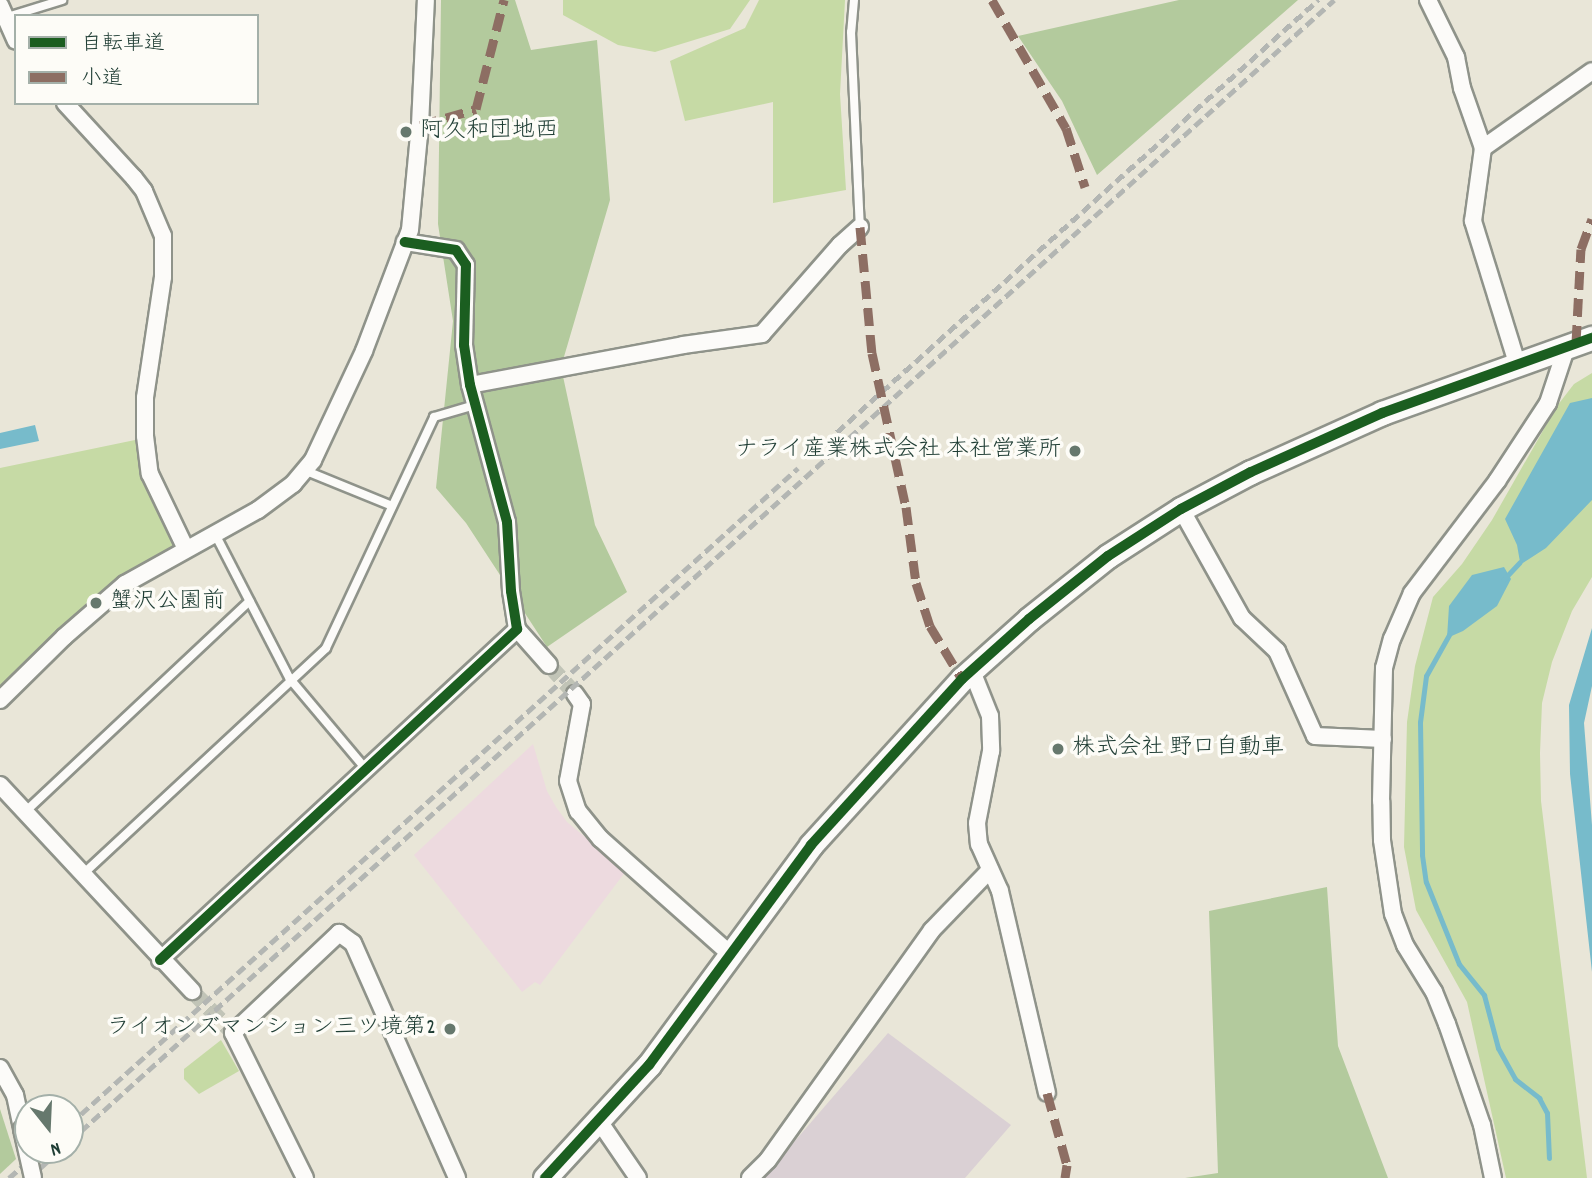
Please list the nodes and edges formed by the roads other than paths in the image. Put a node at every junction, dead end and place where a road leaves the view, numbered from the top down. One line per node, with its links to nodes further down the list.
1 (62, 0): 5 (lane)
2 (426, 0): 11 (street)
3 (854, 0): 10 (lane)
4 (1428, 0): 9 (street)
5 (2, 11): 6 (street)
6 (14, 37)
7 (1592, 71): 9 (street)
8 (67, 105): 21 (street)
9 (1483, 148): 14 (street)
10 (860, 227): 15 (street)
11 (405, 243): 15 (street); 17 (street)
12 (1592, 338): 13 (street)
13 (1567, 346): 14 (street); 29 (street)
14 (1517, 363): 19 (street)
15 (470, 385): 16 (street)
16 (475, 405): 18 (lane); 23 (street)
17 (304, 470): 18 (lane); 20 (street)
18 (392, 506): 26 (lane)
19 (1181, 509): 25 (street); 29 (street)
20 (215, 534): 21 (street); 22 (lane)
21 (186, 550): 28 (street)
22 (250, 601): 26 (lane); 32 (lane)
23 (517, 629): 24 (street); 30 (street)
24 (549, 665)
25 (972, 671): 33 (street); 35 (street)
26 (290, 679): 30 (lane); 34 (lane)
27 (575, 694): 35 (street)
28 (0, 700)
29 (1383, 739): 47 (street)
30 (365, 768): 36 (street)
31 (0, 785): 32 (street)
32 (25, 812): 34 (street)
33 (990, 870): 39 (street); 46 (street)
34 (82, 874): 36 (street)
35 (729, 953): 40 (street)
36 (160, 960): 37 (street)
37 (192, 991)
38 (0, 1068): 41 (street, bridge)
39 (1046, 1093)
40 (599, 1121): 44 (street); 45 (street)
41 (33, 1178)
42 (305, 1178): 43 (street)
43 (457, 1178)
44 (545, 1178)
45 (638, 1178)
46 (750, 1178)
47 (1493, 1178)

